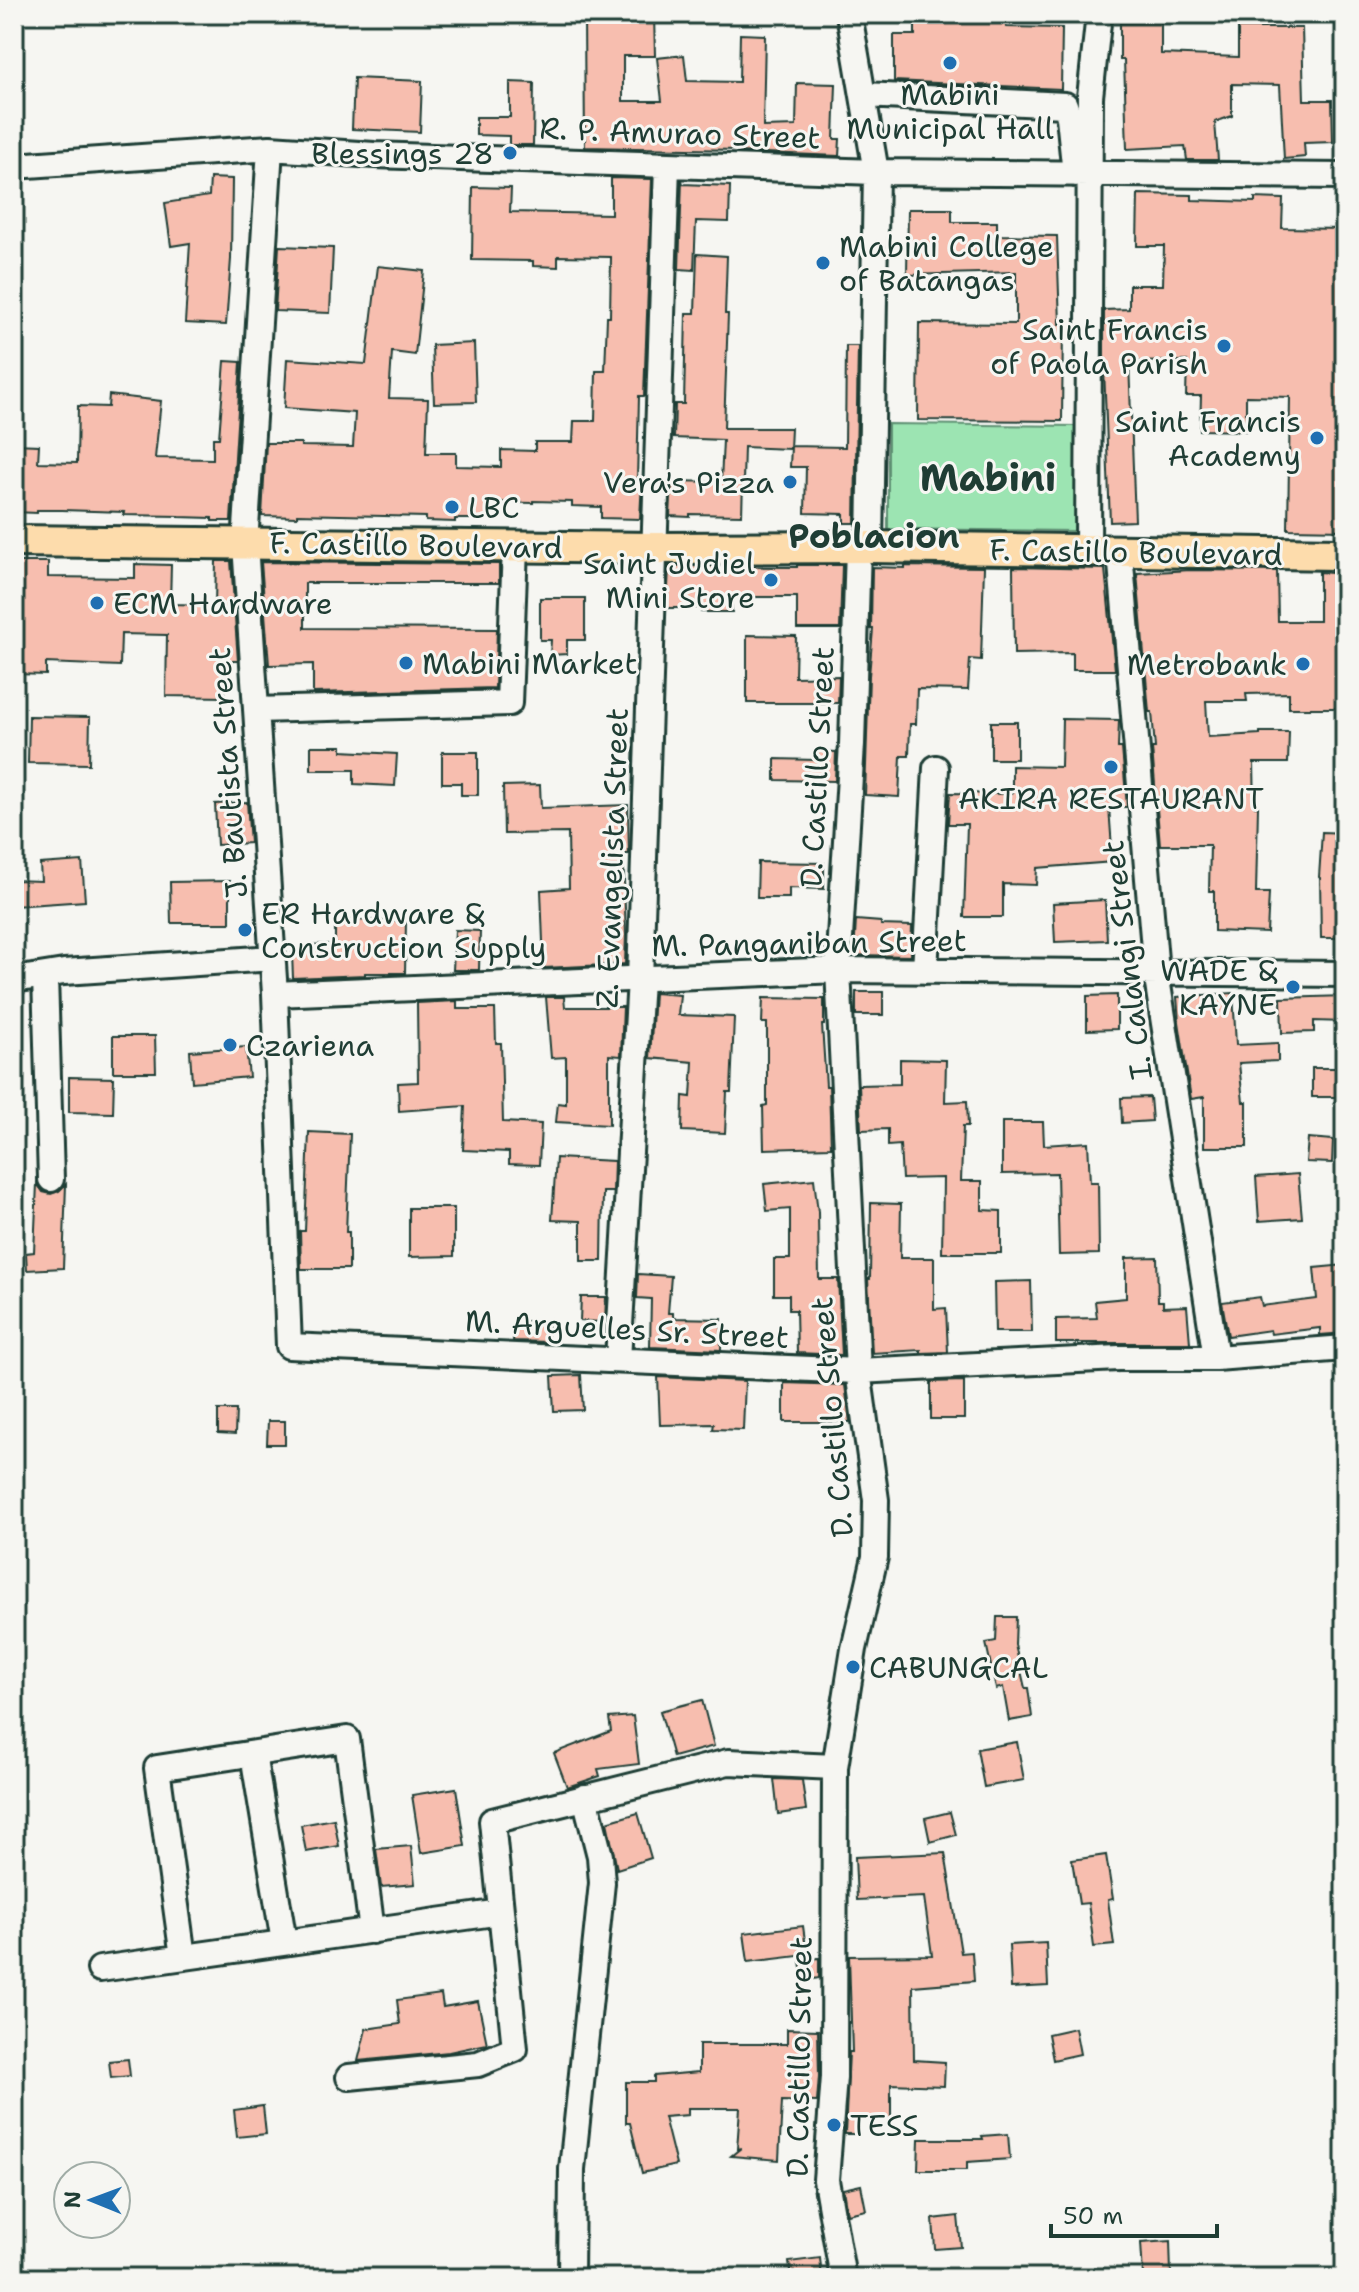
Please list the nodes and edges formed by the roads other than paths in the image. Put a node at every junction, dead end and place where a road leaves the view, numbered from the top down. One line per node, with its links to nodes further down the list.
1 (849, 14): 3 (street, D. Castillo Street)
2 (1099, 14): 8 (street)
3 (864, 95): 7 (street, D. Castillo Street); 8 (street)
4 (270, 148): 5 (street, R. P. Amurao Street); 6 (street, R. P. Amurao Street); 11 (street, J. Bautista Street)
5 (667, 165): 7 (street, R. P. Amurao Street); 14 (street, Z. Evangelista Street)
6 (14, 166)
7 (876, 172): 8 (street, R. P. Amurao Street); 13 (street, D. Castillo Street)
8 (1082, 174): 9 (street, R. P. Amurao Street); 15 (street)
9 (1345, 176)
10 (14, 541): 11 (main road, F. Castillo Boulevard)
11 (245, 544): 12 (main road, F. Castillo Boulevard); 18 (street, J. Bautista Street)
12 (515, 547): 14 (main road, F. Castillo Boulevard); 18 (street)
13 (864, 547): 14 (main road, F. Castillo Boulevard); 15 (main road, F. Castillo Boulevard); 21 (street, D. Castillo Street)
14 (655, 548): 26 (street, Z. Evangelista Street)
15 (1088, 552): 16 (main road, F. Castillo Boulevard)
16 (1120, 552): 17 (main road, F. Castillo Boulevard); 23 (street, I. Calangi Street)
17 (1345, 556)
18 (256, 710): 20 (street, J. Bautista Street)
19 (936, 768): 22 (street)
20 (273, 958): 25 (street); 28 (street, J. Bautista Street)
21 (838, 970): 22 (street, M. Panganiban Street); 26 (street, M. Panganiban Street); 34 (street, D. Castillo Street)
22 (925, 971): 23 (street, M. Panganiban Street)
23 (1156, 972): 24 (street, M. Panganiban Street); 32 (street, I. Calangi Street)
24 (1345, 974)
25 (45, 976): 27 (street); 29 (street)
26 (640, 979): 28 (street, M. Panganiban Street); 33 (street, Z. Evangelista Street)
27 (14, 980)
28 (275, 994): 30 (street, J. Bautista Street)
29 (51, 1179)
30 (289, 1346): 33 (street, M. Arguelles Sr. Street)
31 (1345, 1348): 32 (street, M. Arguelles Sr. Street)
32 (1216, 1358): 34 (street, M. Arguelles Sr. Street)
33 (618, 1360): 34 (street, M. Arguelles Sr. Street)
34 (858, 1371): 36 (street, D. Castillo Street)
35 (253, 1754): 39 (street); 40 (street); 41 (street)
36 (835, 1767): 37 (street); 45 (street, D. Castillo Street)
37 (585, 1797): 38 (street); 44 (street)
38 (501, 1912): 39 (street); 43 (street)
39 (372, 1931): 40 (street)
40 (284, 1942): 41 (street)
41 (183, 1957): 42 (street)
42 (100, 1969)
43 (349, 2077)
44 (571, 2278)
45 (843, 2278)

